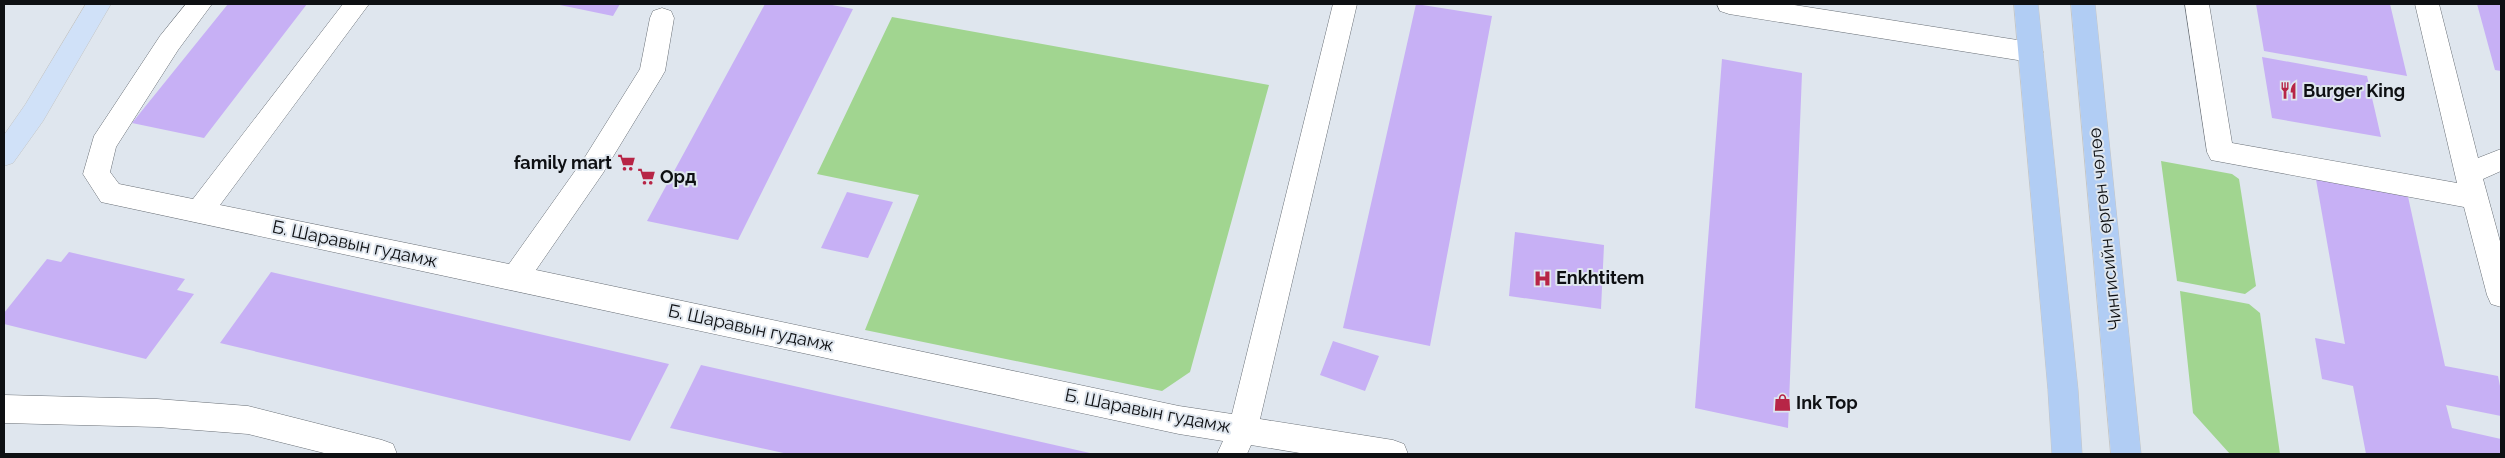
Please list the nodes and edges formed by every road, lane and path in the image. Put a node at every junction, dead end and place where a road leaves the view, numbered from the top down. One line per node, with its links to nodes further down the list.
1 (99, 4): 12 (main road)
2 (200, 4): 15 (street, Б. Шаравын гудамж)
3 (357, 4): 15 (street)
4 (1345, 4): 19 (street)
5 (1729, 4): 11 (street)
6 (2026, 4): 11 (highway)
7 (2083, 4): 23 (highway, Чингисийн өргөн чөлөө)
8 (2198, 4): 14 (street)
9 (2427, 4): 14 (street)
10 (662, 18): 16 (street)
11 (2030, 52): 22 (highway)
12 (4, 155)
13 (2501, 160): 14 (street)
14 (2472, 185): 17 (street)
15 (199, 212): 16 (street, Б. Шаравын гудамж)
16 (515, 278): 19 (street, Б. Шаравын гудамж)
17 (2501, 295)
18 (4, 409): 20 (street)
19 (1238, 442): 21 (street, Б. Шаравын гудамж)
20 (382, 454)
21 (1393, 454)
22 (2067, 454)
23 (2126, 454)

